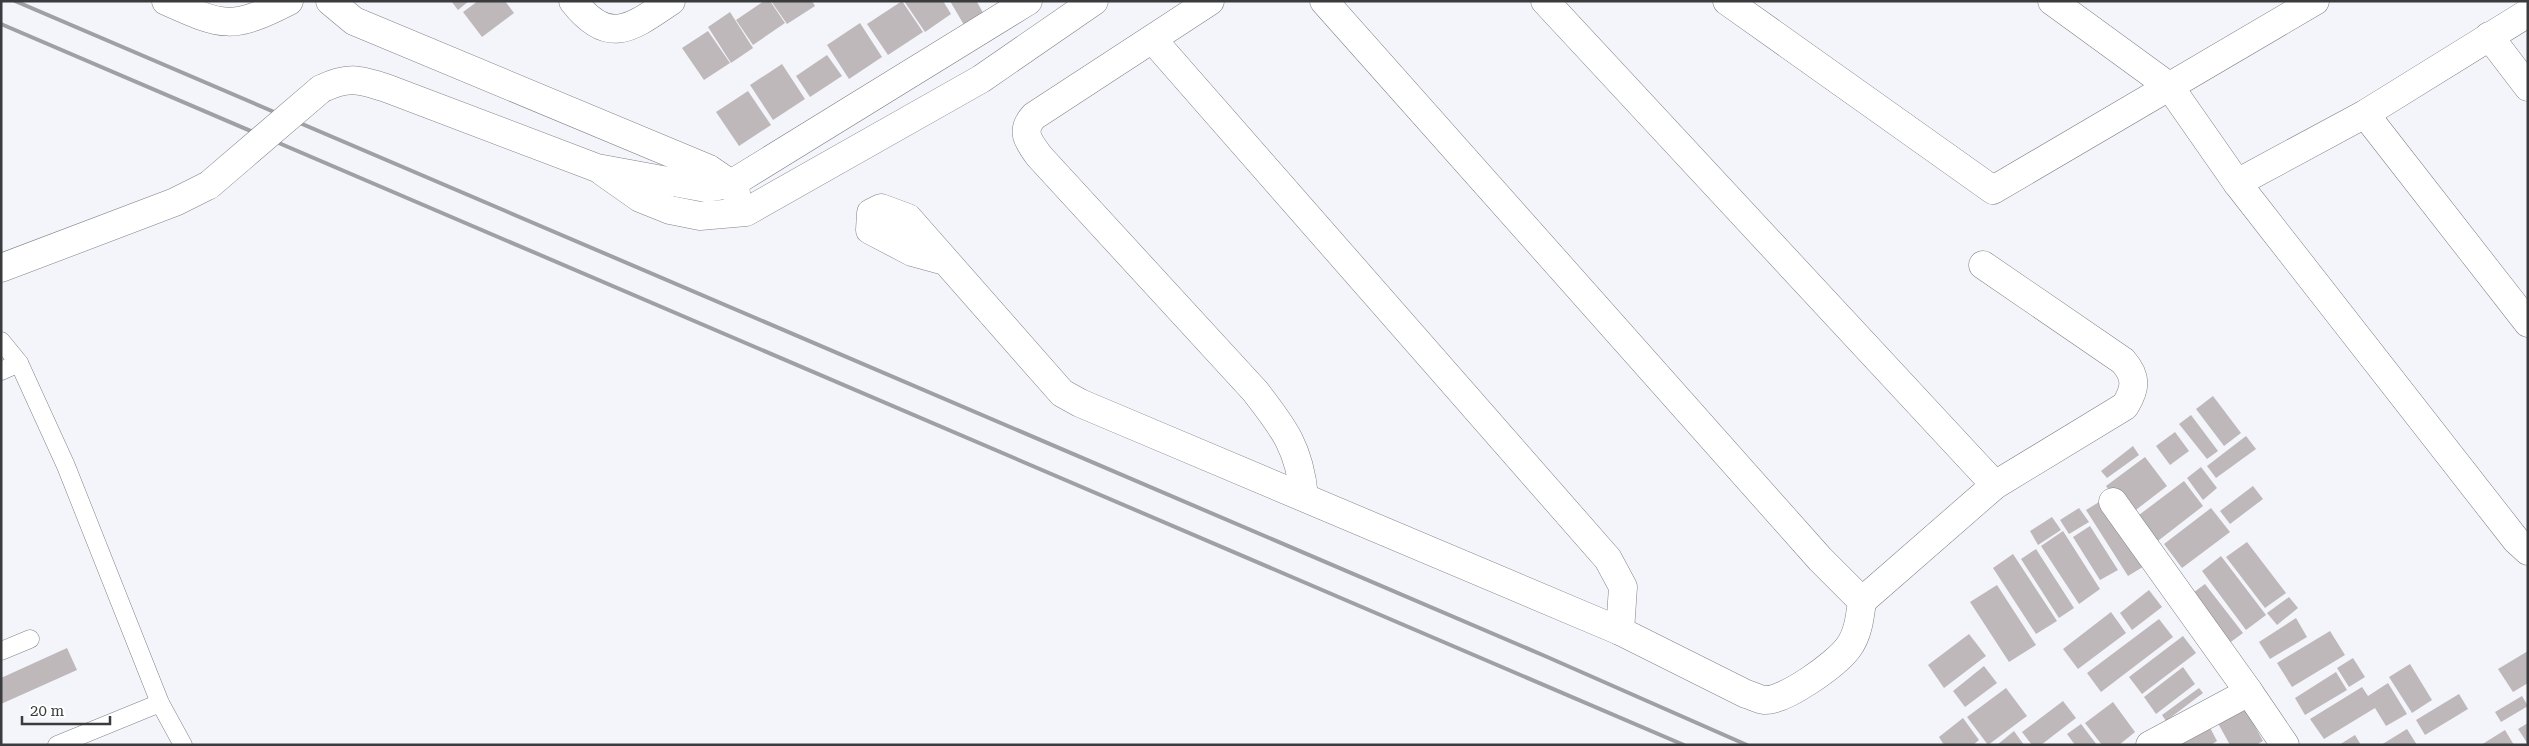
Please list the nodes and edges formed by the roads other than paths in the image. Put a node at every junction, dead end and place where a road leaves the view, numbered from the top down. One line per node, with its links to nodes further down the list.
1 (166, 1): 2 (street)
2 (289, 1)
3 (330, 1): 24 (street)
4 (573, 1): 5 (street)
5 (671, 1)
6 (1028, 1): 17 (street)
7 (1094, 1): 18 (street)
8 (1210, 1): 16 (street)
9 (1324, 1): 37 (street)
10 (1546, 1): 33 (street)
11 (1727, 1): 19 (street)
12 (2052, 1): 19 (street)
13 (2310, 2): 19 (street)
14 (2528, 13): 15 (street)
15 (2489, 36): 20 (street); 21 (street)
16 (1153, 40): 34 (street); 38 (street)
17 (954, 45): 18 (street); 24 (street)
18 (982, 79): 25 (street)
19 (2170, 87): 23 (street)
20 (2528, 87)
21 (2365, 114): 23 (street); 29 (street)
22 (597, 168): 24 (street); 25 (street); 28 (street, bridge)
23 (2236, 183): 36 (street)
24 (731, 184): 25 (street)
25 (746, 212)
26 (945, 261): 34 (street)
27 (1983, 265): 33 (street)
28 (1, 268)
29 (2528, 323)
30 (1, 341): 31 (lane)
31 (19, 363): 32 (lane); 42 (lane)
32 (1, 371)
33 (1995, 485): 37 (street)
34 (1304, 497): 38 (street)
35 (2113, 502): 41 (street)
36 (2528, 551)
37 (1862, 601): 38 (street)
38 (1620, 631)
39 (30, 639): 40 (lane)
40 (1, 651)
41 (2249, 692): 45 (street); 46 (street)
42 (160, 703): 43 (lane); 44 (lane)
43 (58, 745)
44 (183, 745)
45 (2150, 745)
46 (2285, 745)

